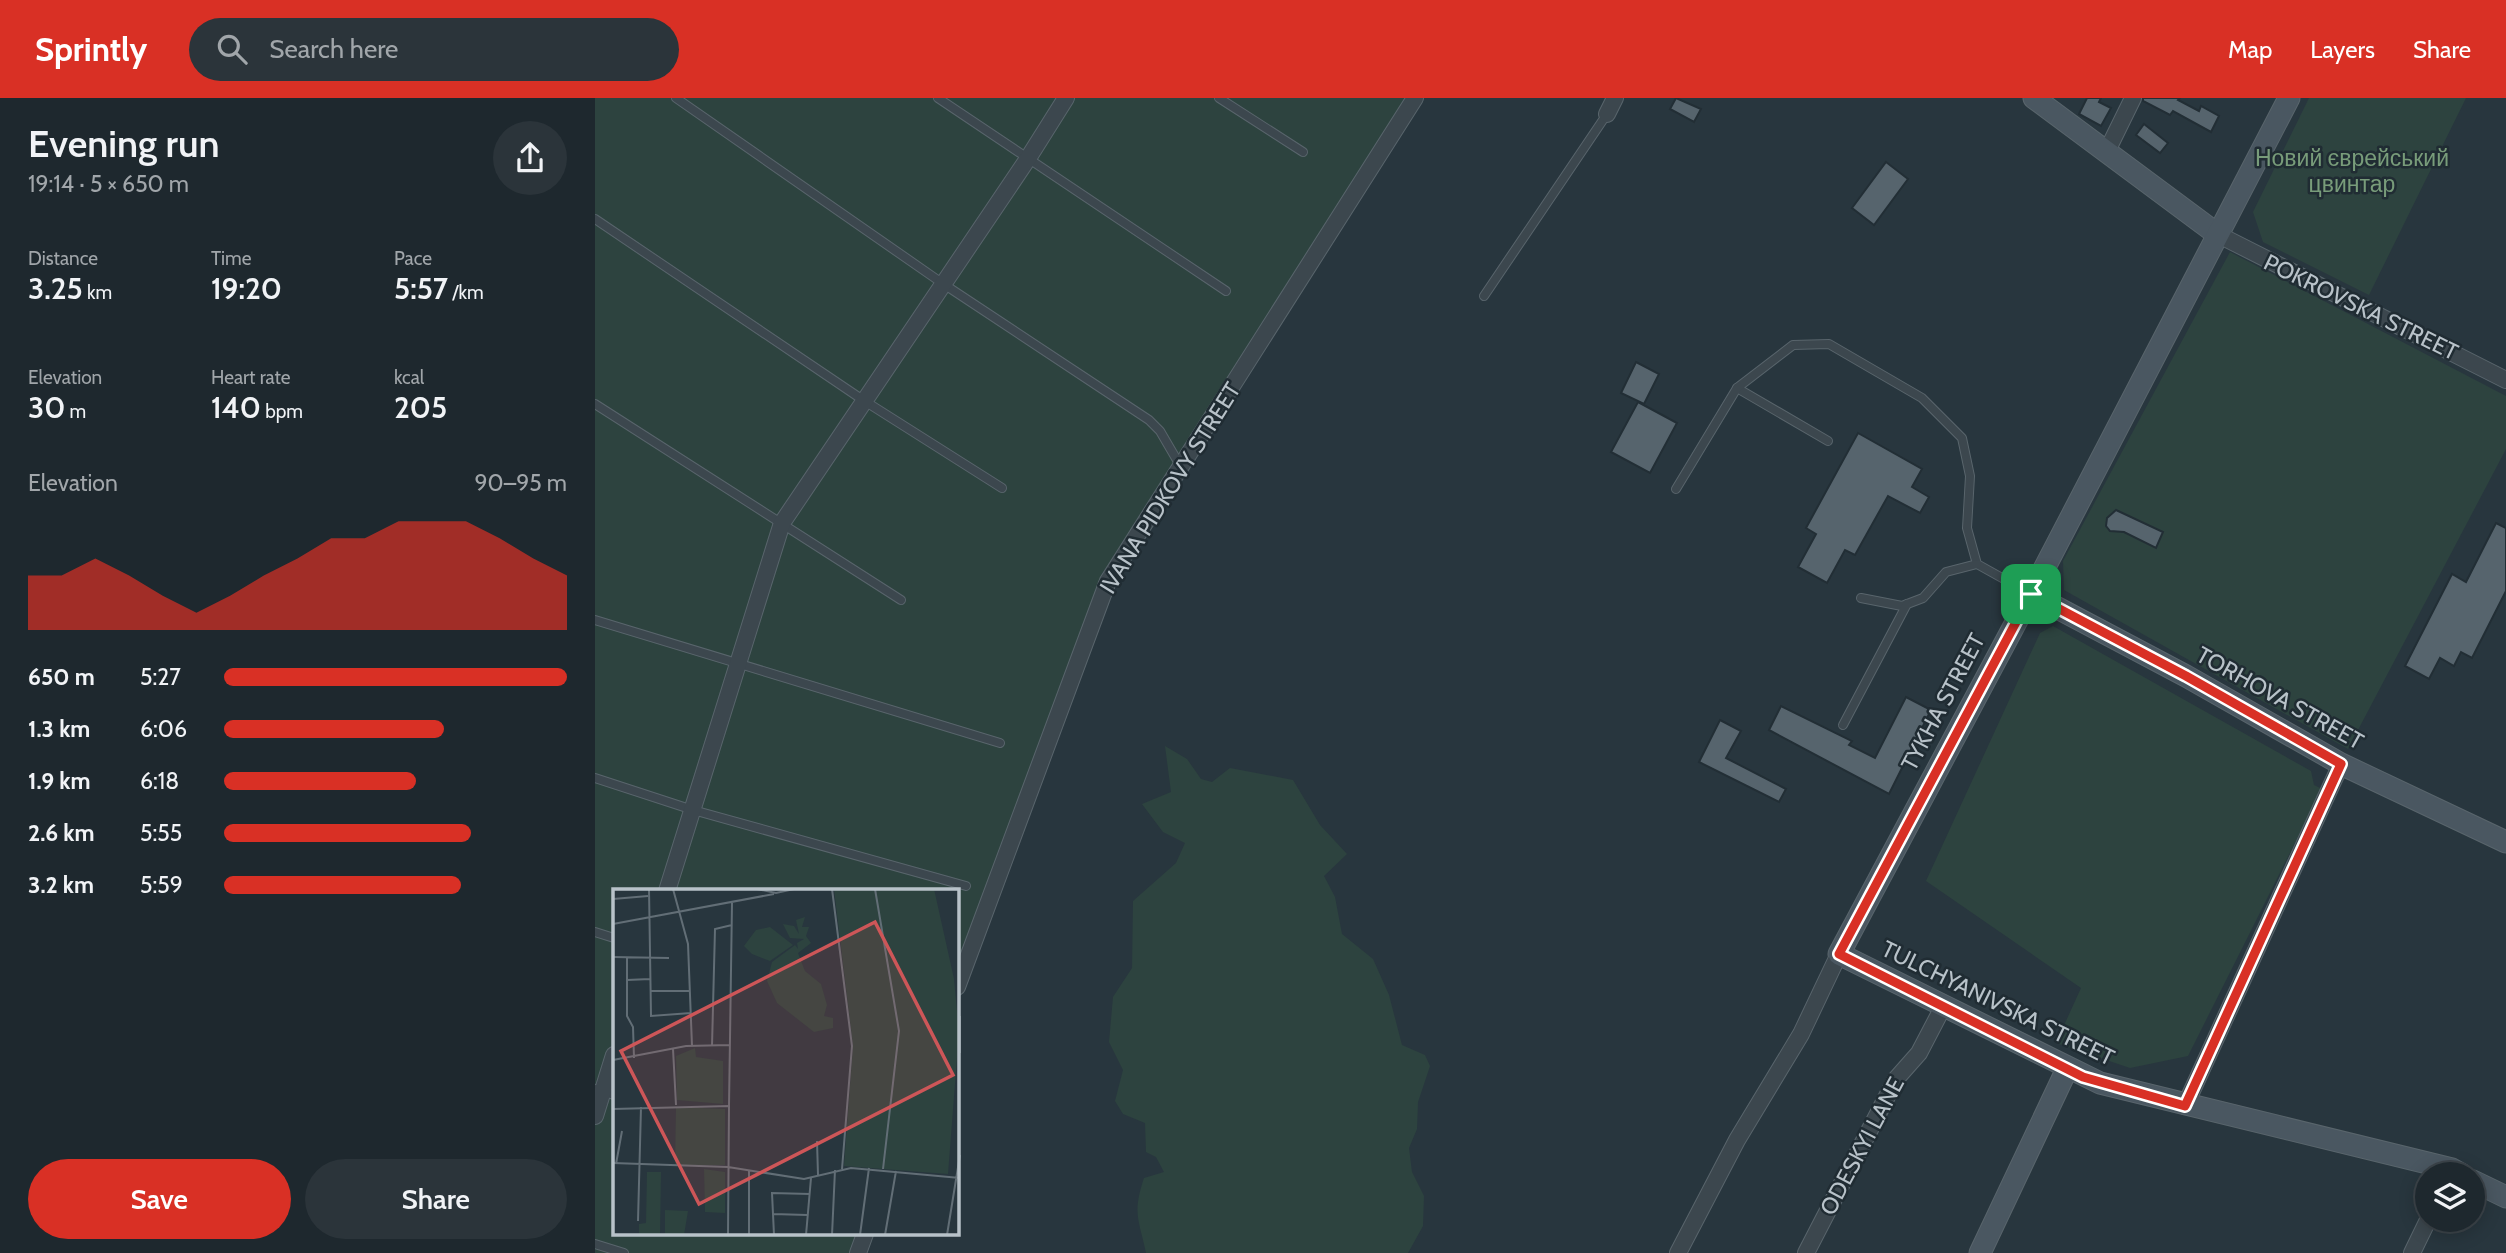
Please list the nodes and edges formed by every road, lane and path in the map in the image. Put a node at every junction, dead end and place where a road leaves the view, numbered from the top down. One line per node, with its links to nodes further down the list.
1 (675, 98): 16 (lane)
2 (938, 98): 13 (lane)
3 (1066, 98): 13 (street)
4 (1219, 98): 12 (lane)
5 (1415, 98): 24 (street, IVANA PIDKOVY STREET)
6 (1615, 98): 10 (street)
7 (2034, 98): 11 (main road)
8 (2133, 98): 11 (street)
9 (2288, 98): 15 (main road, TYKHA STREET)
10 (1607, 114): 18 (lane)
11 (2107, 151): 15 (main road)
12 (1303, 152)
13 (1027, 160): 16 (street); 17 (lane)
14 (595, 219): 21 (lane)
15 (2217, 233): 19 (street, POKROVSKA STREET); 29 (main road, TYKHA STREET)
16 (942, 283): 21 (street); 24 (lane)
17 (1226, 291)
18 (1484, 296)
19 (2506, 380)
20 (1737, 388): 23 (lane); 26 (lane); 28 (lane)
21 (863, 400): 25 (lane); 27 (street)
22 (595, 404): 27 (lane)
23 (1828, 441)
24 (1181, 467): 46 (street, IVANA PIDKOVY STREET)
25 (1002, 488)
26 (1677, 489)
27 (782, 523): 31 (lane); 34 (street)
28 (1977, 564): 29 (lane); 32 (lane)
29 (2031, 594): 37 (main road, TORHOVA STREET); 45 (main road, TYKHA STREET)
30 (1861, 598): 32 (lane)
31 (901, 600)
32 (1907, 604): 35 (lane)
33 (595, 620): 34 (lane)
34 (738, 663): 36 (lane); 39 (street)
35 (1843, 725)
36 (1000, 743)
37 (2341, 764): 40 (main road, TORHOVA STREET); 51 (street)
38 (595, 778): 39 (lane)
39 (693, 810): 41 (lane); 42 (street)
40 (2506, 842)
41 (966, 886)
42 (668, 889)
43 (595, 932): 44 (lane)
44 (613, 938)
45 (1839, 954): 47 (main road, TULCHYANIVSKA STREET); 61 (street, TYKHA STREET)
46 (959, 982)
47 (1943, 1007): 49 (main road, TULCHYANIVSKA STREET); 62 (street, ODESKYI LANE)
48 (613, 1059): 50 (street)
49 (2067, 1069): 51 (main road, TULCHYANIVSKA STREET); 63 (main road)
50 (604, 1091): 52 (street)
51 (2185, 1106): 53 (main road, TULCHYANIVSKA STREET)
52 (595, 1116)
53 (2415, 1163)
54 (2485, 1187): 55 (main road)
55 (2506, 1197)
56 (2422, 1232): 64 (street)
57 (864, 1236): 60 (street)
58 (595, 1244): 59 (lane)
59 (624, 1253)
60 (858, 1253)
61 (1678, 1253)
62 (1806, 1253)
63 (1980, 1253)
64 (2412, 1253)

